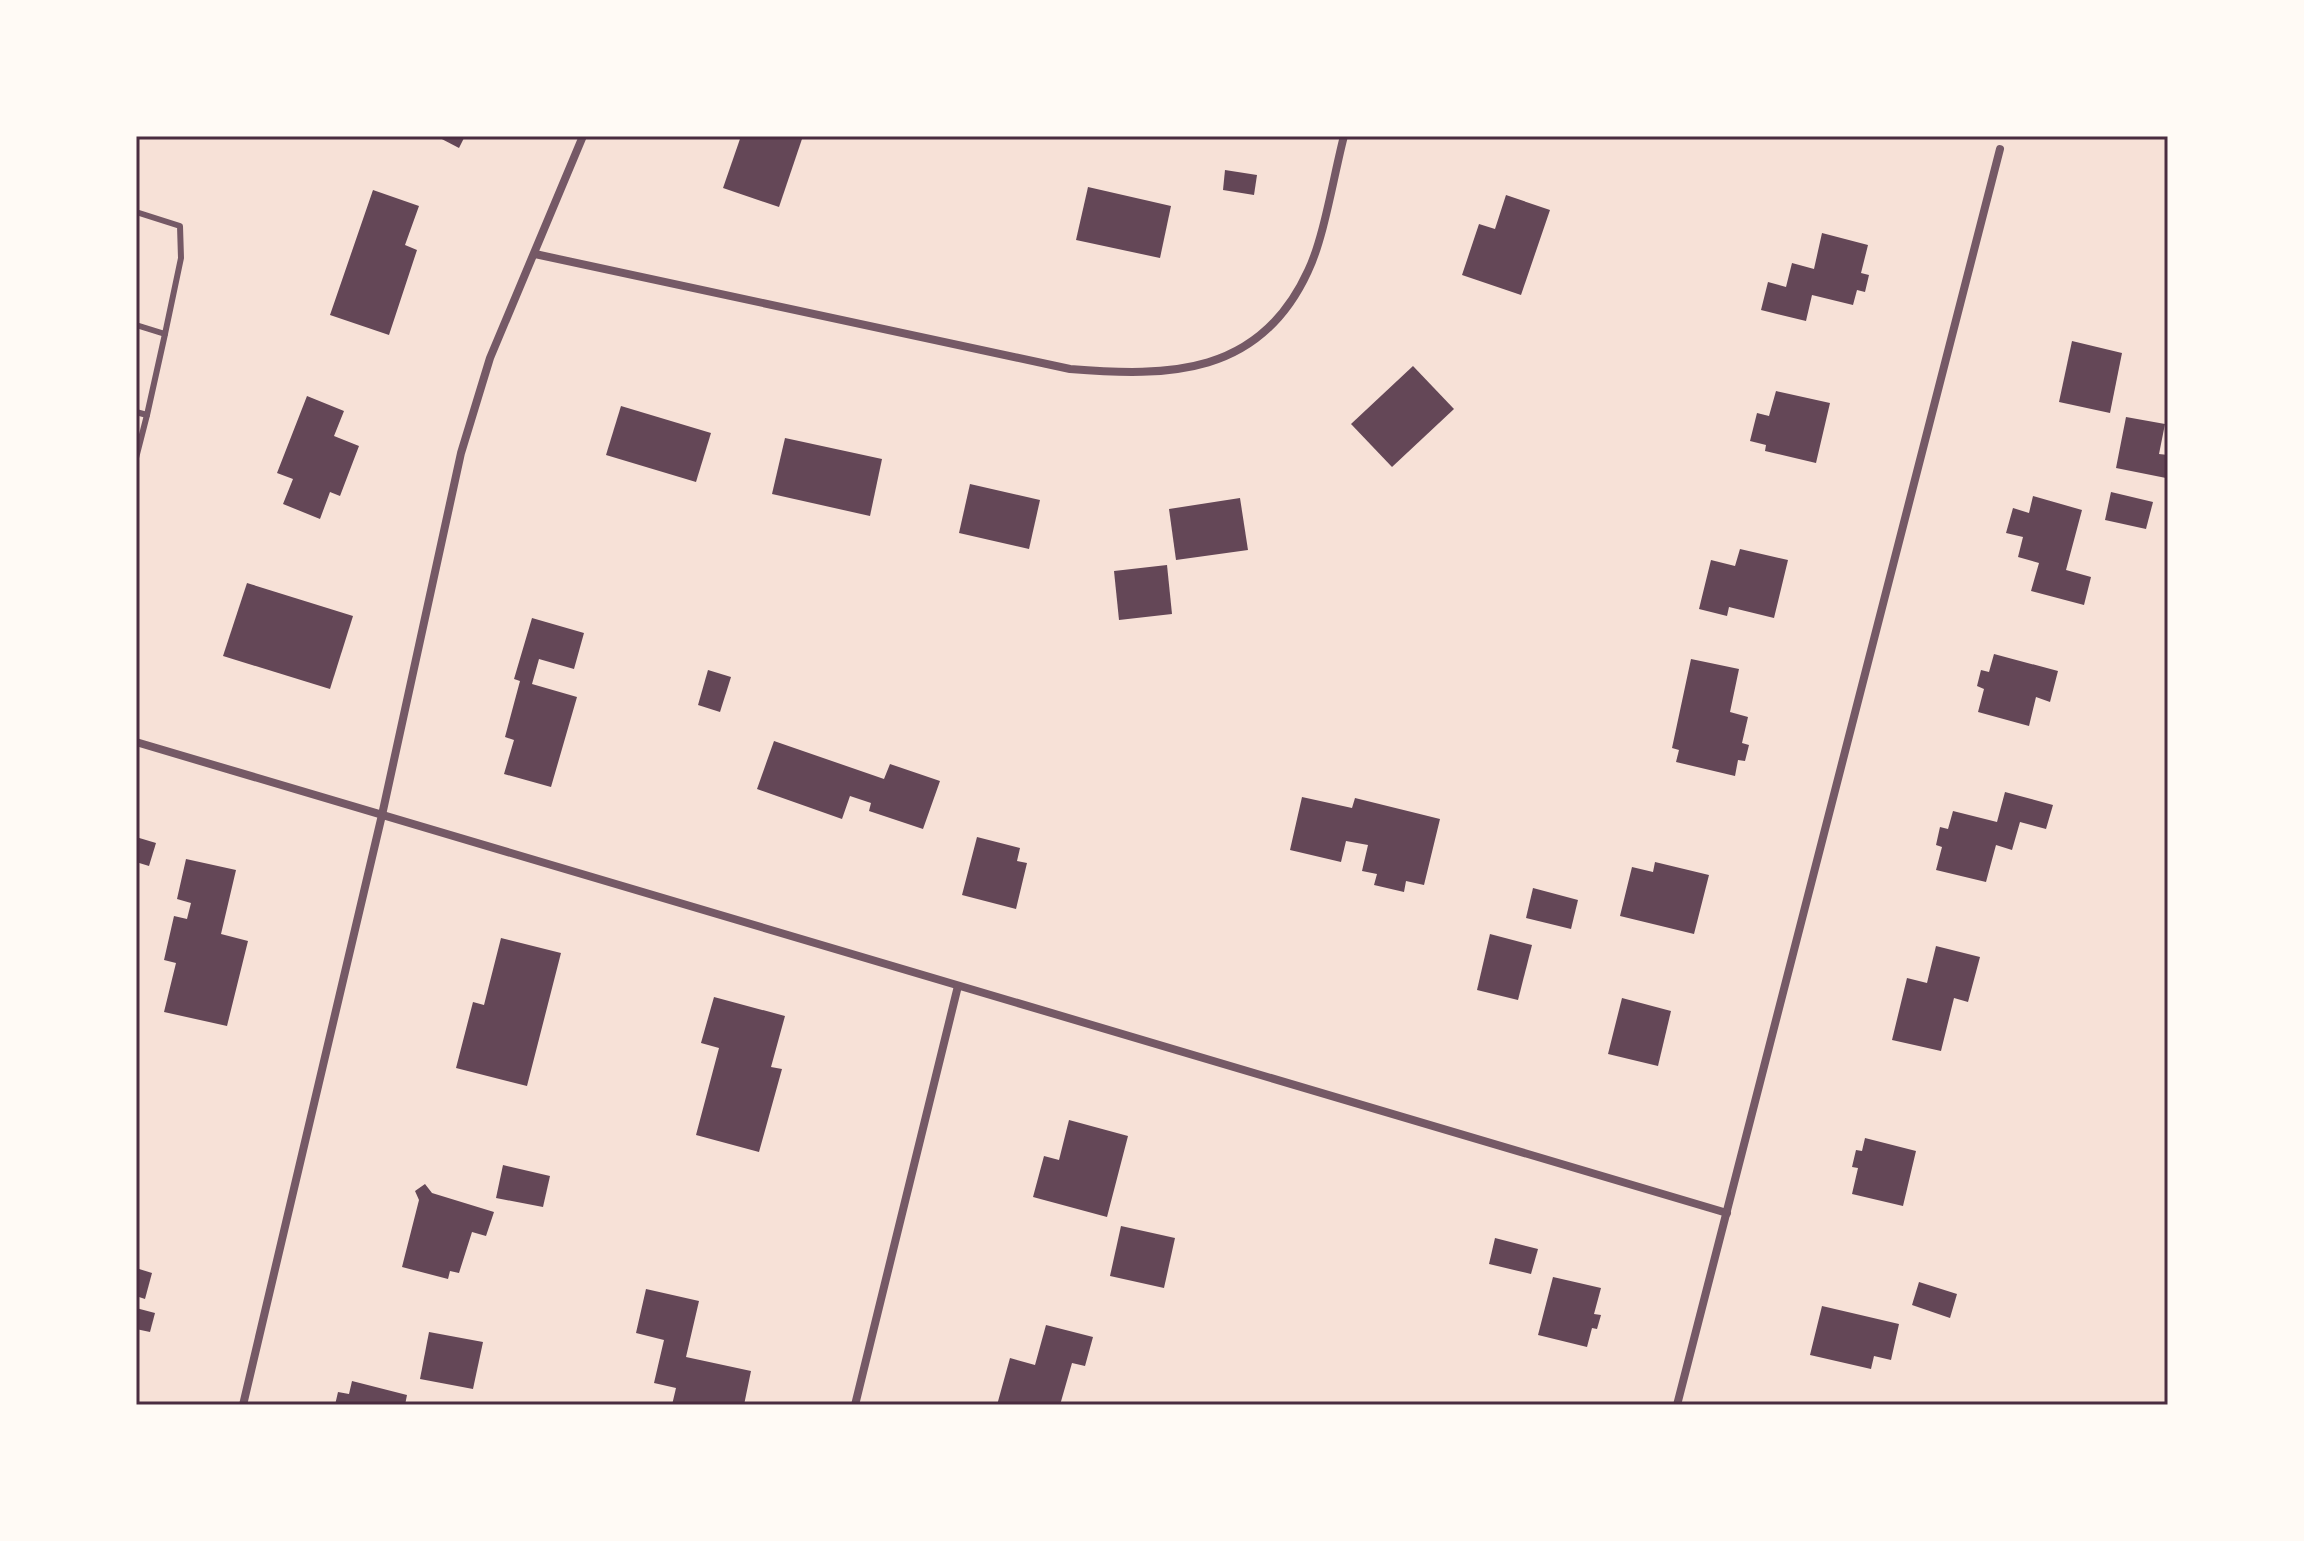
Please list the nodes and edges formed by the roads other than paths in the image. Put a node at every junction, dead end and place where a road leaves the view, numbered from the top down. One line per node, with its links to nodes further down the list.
1 (583, 136): 5 (street)
2 (1344, 136): 5 (street)
3 (2000, 149): 14 (street)
4 (136, 212): 7 (lane)
5 (535, 254): 12 (street)
6 (136, 325): 7 (lane)
7 (165, 334): 9 (lane)
8 (136, 412): 9 (lane)
9 (147, 415): 10 (lane)
10 (136, 458)
11 (136, 742): 12 (street)
12 (382, 815): 13 (street); 15 (street)
13 (958, 986): 14 (street); 16 (street)
14 (1727, 1213): 17 (street)
15 (243, 1405)
16 (855, 1405)
17 (1677, 1405)

